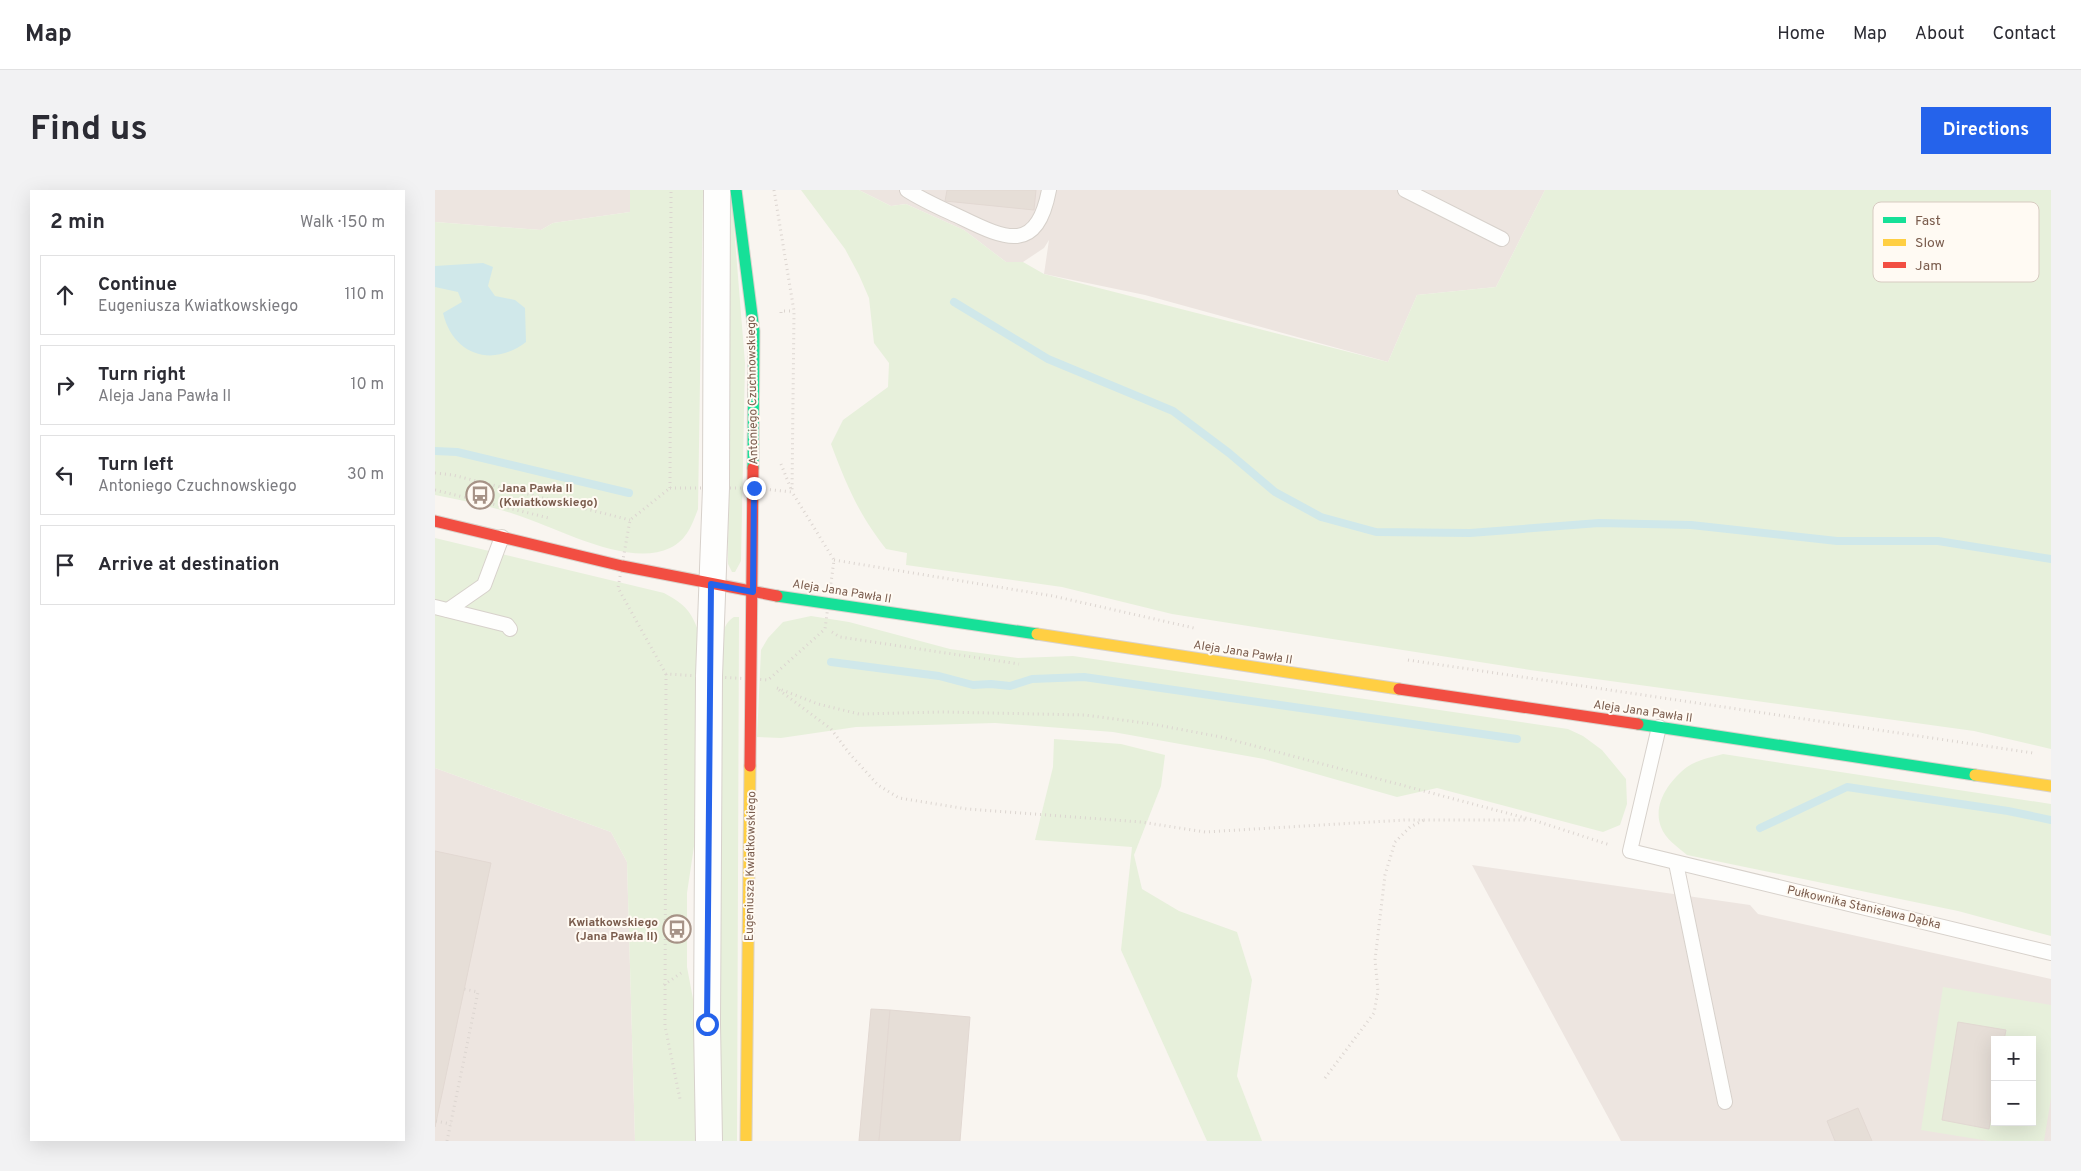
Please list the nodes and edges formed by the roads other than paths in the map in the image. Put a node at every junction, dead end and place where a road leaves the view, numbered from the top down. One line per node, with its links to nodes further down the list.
1 (717, 190): 9 (street)
2 (736, 190): 10 (street, Antoniego Czuchnowskiego)
3 (907, 190): 4 (lane)
4 (1049, 190)
5 (1405, 190): 6 (lane)
6 (1502, 239)
7 (435, 521): 8 (street, Aleja Jana Pawła II)
8 (502, 538): 9 (street, Aleja Jana Pawła II); 11 (lane)
9 (711, 584): 10 (street, Aleja Jana Pawła II); 18 (street)
10 (753, 592): 13 (street, Aleja Jana Pawła II); 19 (street, Eugeniusza Kwiatkowskiego)
11 (441, 608): 12 (lane)
12 (510, 629)
13 (1659, 727): 14 (street, Aleja Jana Pawła II); 15 (lane, Pułkownika Stanisława Dąbka)
14 (2051, 786)
15 (1676, 863): 16 (lane, Pułkownika Stanisława Dąbka); 17 (lane)
16 (2051, 952)
17 (1725, 1102)
18 (709, 1141)
19 (746, 1141)

